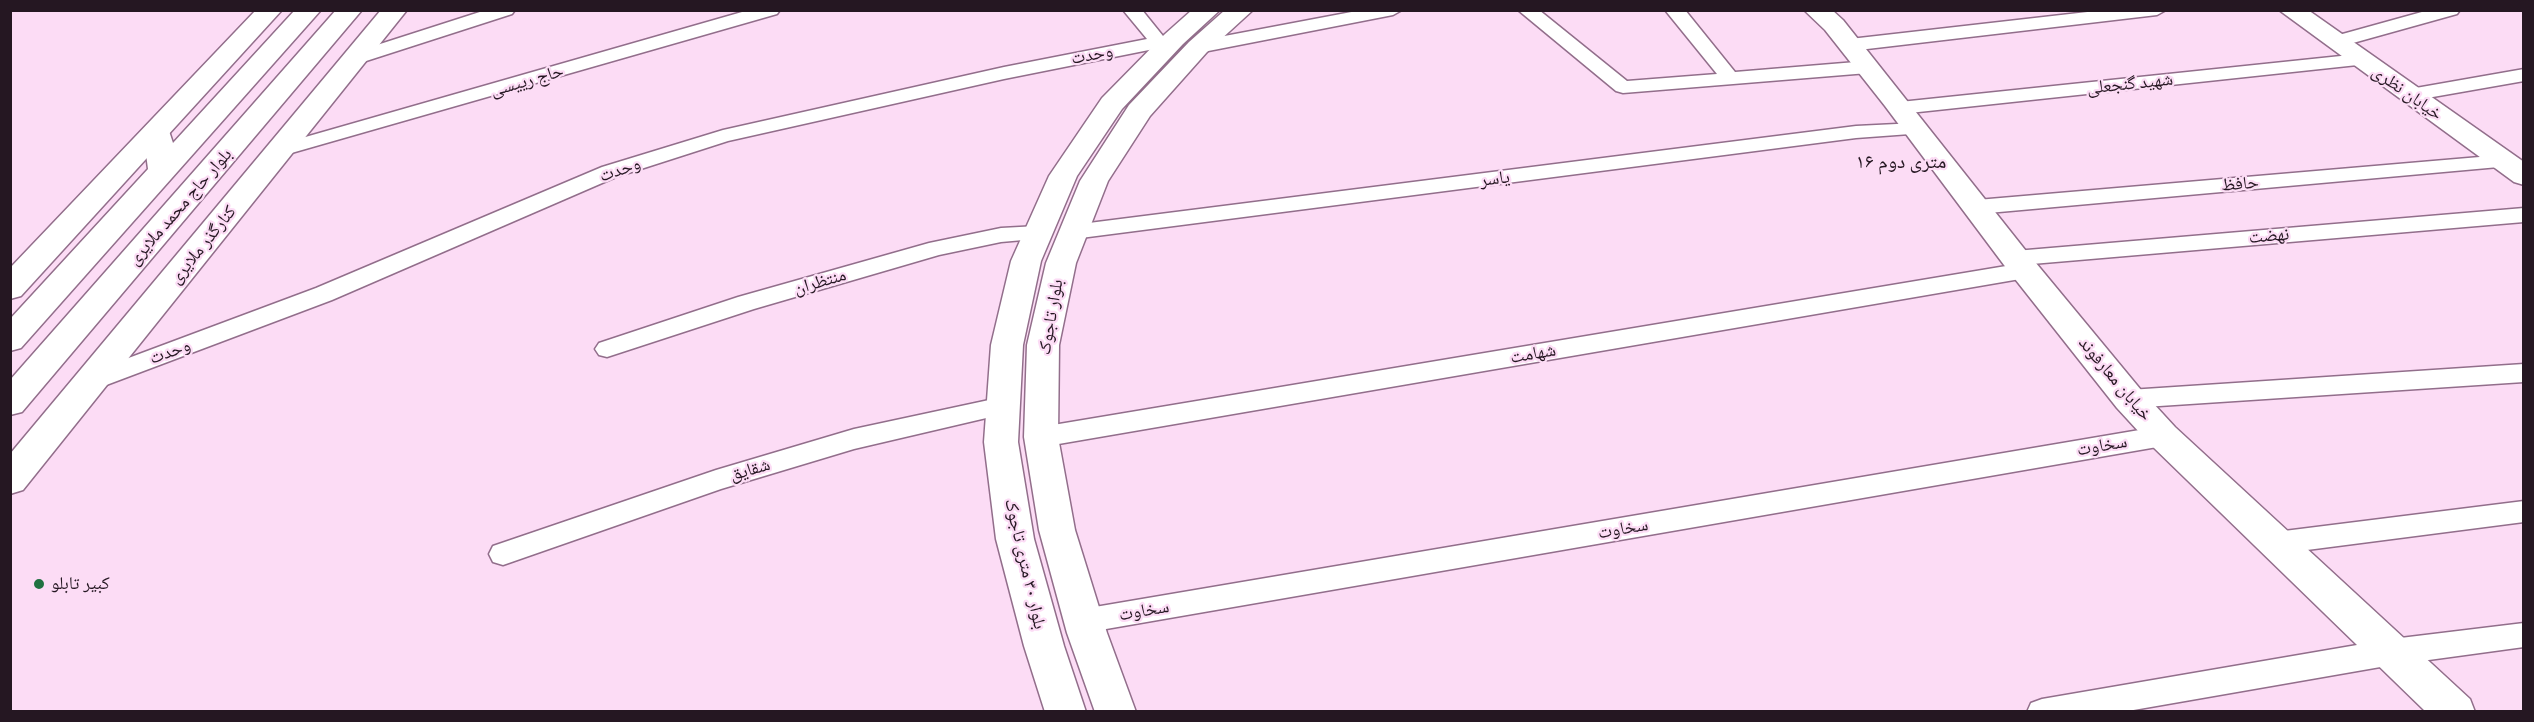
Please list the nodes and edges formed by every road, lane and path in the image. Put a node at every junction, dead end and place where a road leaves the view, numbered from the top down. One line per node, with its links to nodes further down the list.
1 (270, 10): 26 (main road)
2 (309, 10): 29 (main road, بلوار حاج محمد ملایری)
3 (350, 10): 41 (main road, بلوار حاج محمد ملایری)
4 (395, 10): 20 (main road, کنارگذر ملایری)
5 (506, 10): 20 (street)
6 (771, 10): 27 (street, حاج رییسی)
7 (1132, 10): 17 (street)
8 (1208, 10): 17 (main road, بلوار ۳۰ متری تاجوک)
9 (1241, 10): 17 (main road, بلوار تاجوک)
10 (1394, 10): 17 (street, وحدت)
11 (1527, 10): 23 (street)
12 (1674, 10): 23 (street)
13 (1816, 10): 19 (main road, خیابان معارفوند)
14 (2157, 10): 19 (street)
15 (2291, 10): 18 (main road, خیابان نظری)
16 (2451, 10): 18 (street)
17 (1177, 42): 32 (main road, بلوار تاجوک); 33 (main road, بلوار ۳۰ متری تاجوک); 39 (street, وحدت)
18 (2335, 42): 21 (main road, خیابان نظری)
19 (1859, 56): 23 (street); 25 (main road, خیابان معارفوند)
20 (356, 58): 27 (main road, کنارگذر ملایری)
21 (2360, 60): 24 (main road, خیابان نظری); 25 (street, شهید گنجعلی)
22 (2523, 75): 24 (street)
23 (1730, 78)
24 (2410, 95): 28 (main road, خیابان نظری)
25 (1909, 118): 30 (main road, خیابان معارفوند); 32 (street, یاسر)
26 (157, 131): 29 (main road); 35 (main road)
27 (281, 150): 39 (main road, کنارگذر ملایری)
28 (2513, 169): 30 (street, حافظ)
29 (163, 171): 36 (main road, بلوار حاج محمد ملایری)
30 (1977, 207): 34 (main road, خیابان معارفوند)
31 (2523, 214): 34 (street, نهضت)
32 (1073, 232): 44 (main road, بلوار تاجوک)
33 (1038, 234): 37 (street, منتظران); 42 (main road, بلوار ۳۰ متری تاجوک)
34 (2021, 264): 40 (main road, خیابان معارفوند); 44 (street, شهامت)
35 (10, 288)
36 (10, 340)
37 (607, 349)
38 (2523, 374): 40 (street)
39 (92, 381): 45 (main road, کنارگذر ملایری)
40 (2129, 399): 43 (main road, خیابان معارفوند)
41 (10, 403)
42 (1003, 406): 48 (street, شقایق); 53 (main road, بلوار ۳۰ متری تاجوک)
43 (2163, 436): 47 (main road, خیابان معارفوند); 49 (street, سخاوت)
44 (1041, 437): 49 (main road, بلوار تاجوک)
45 (10, 480)
46 (2523, 511): 47 (street)
47 (2276, 543): 51 (main road, خیابان معارفوند)
48 (503, 554)
49 (1083, 621): 54 (main road, بلوار تاجوک)
50 (2523, 635): 51 (street)
51 (2392, 652): 52 (street); 55 (main road, خیابان معارفوند)
52 (2059, 710)
53 (1066, 711)
54 (1116, 711)
55 (2455, 711)

